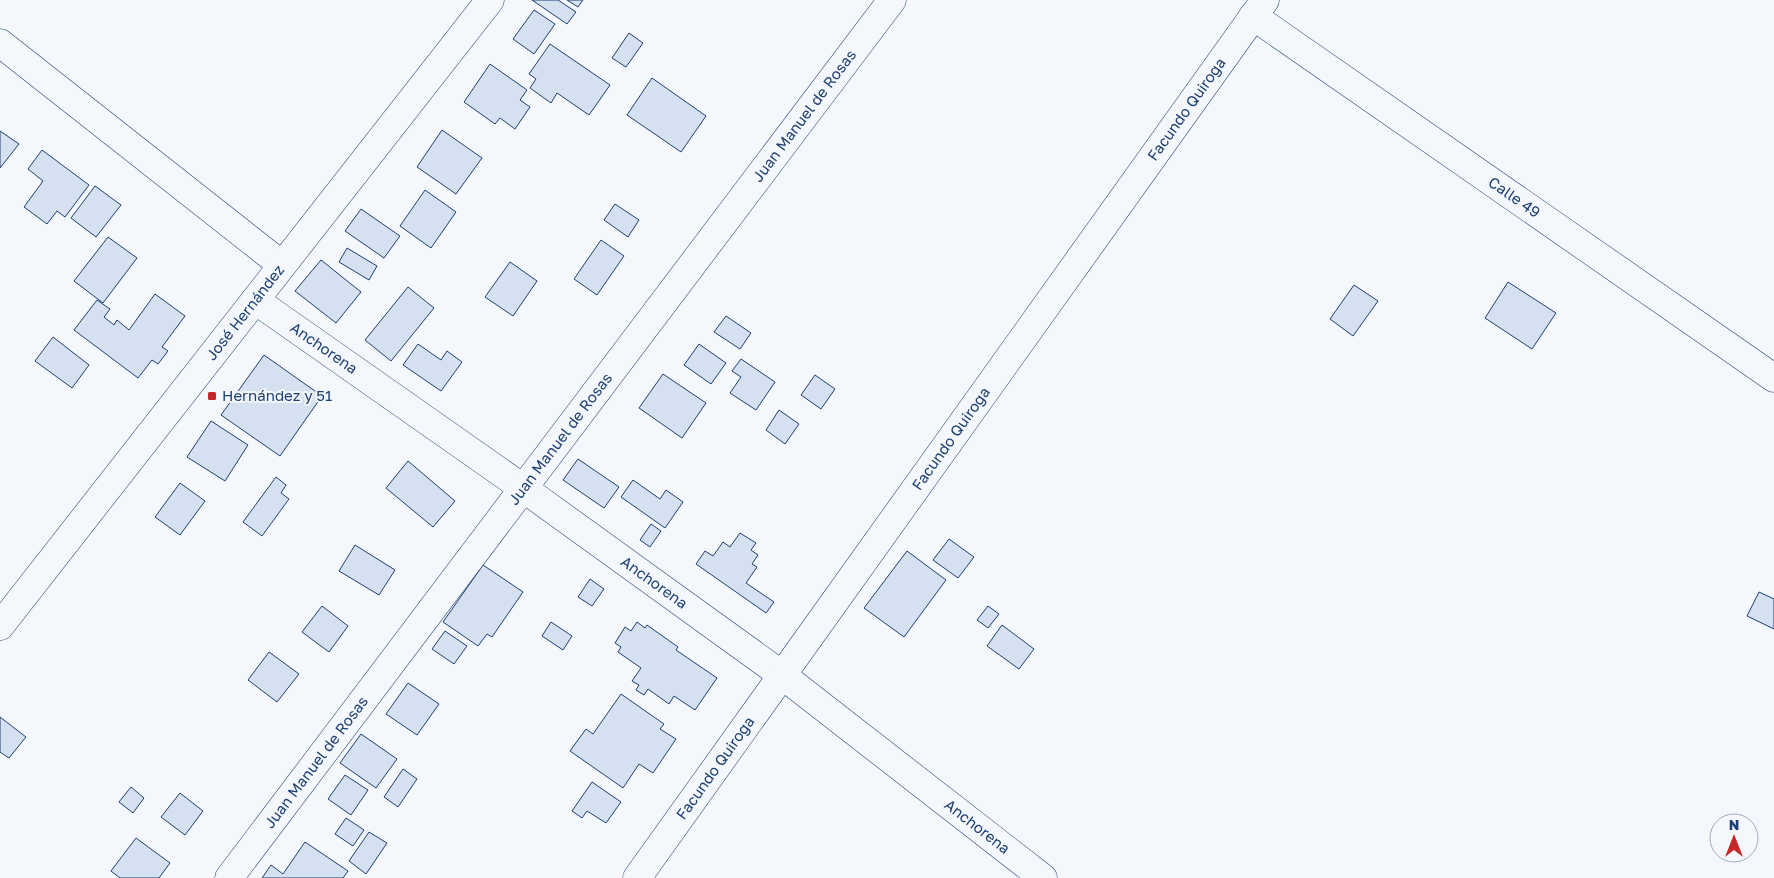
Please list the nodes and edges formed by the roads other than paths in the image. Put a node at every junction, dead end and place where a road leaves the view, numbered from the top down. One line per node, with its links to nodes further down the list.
1 (490, 0): 5 (street, José Hernández)
2 (892, 0): 8 (street, Juan Manuel de Rosas)
3 (1259, 8): 7 (street, Calle 49); 10 (street, Facundo Quiroga)
4 (0, 43): 5 (street)
5 (282, 265): 6 (street, José Hernández)
6 (255, 300): 8 (street, Anchorena); 9 (street, José Hernández)
7 (1774, 378)
8 (522, 488): 10 (street, Anchorena); 11 (street, Juan Manuel de Rosas)
9 (0, 626)
10 (782, 675): 12 (street, Facundo Quiroga); 13 (street, Anchorena)
11 (229, 878)
12 (637, 878)
13 (1043, 878)

